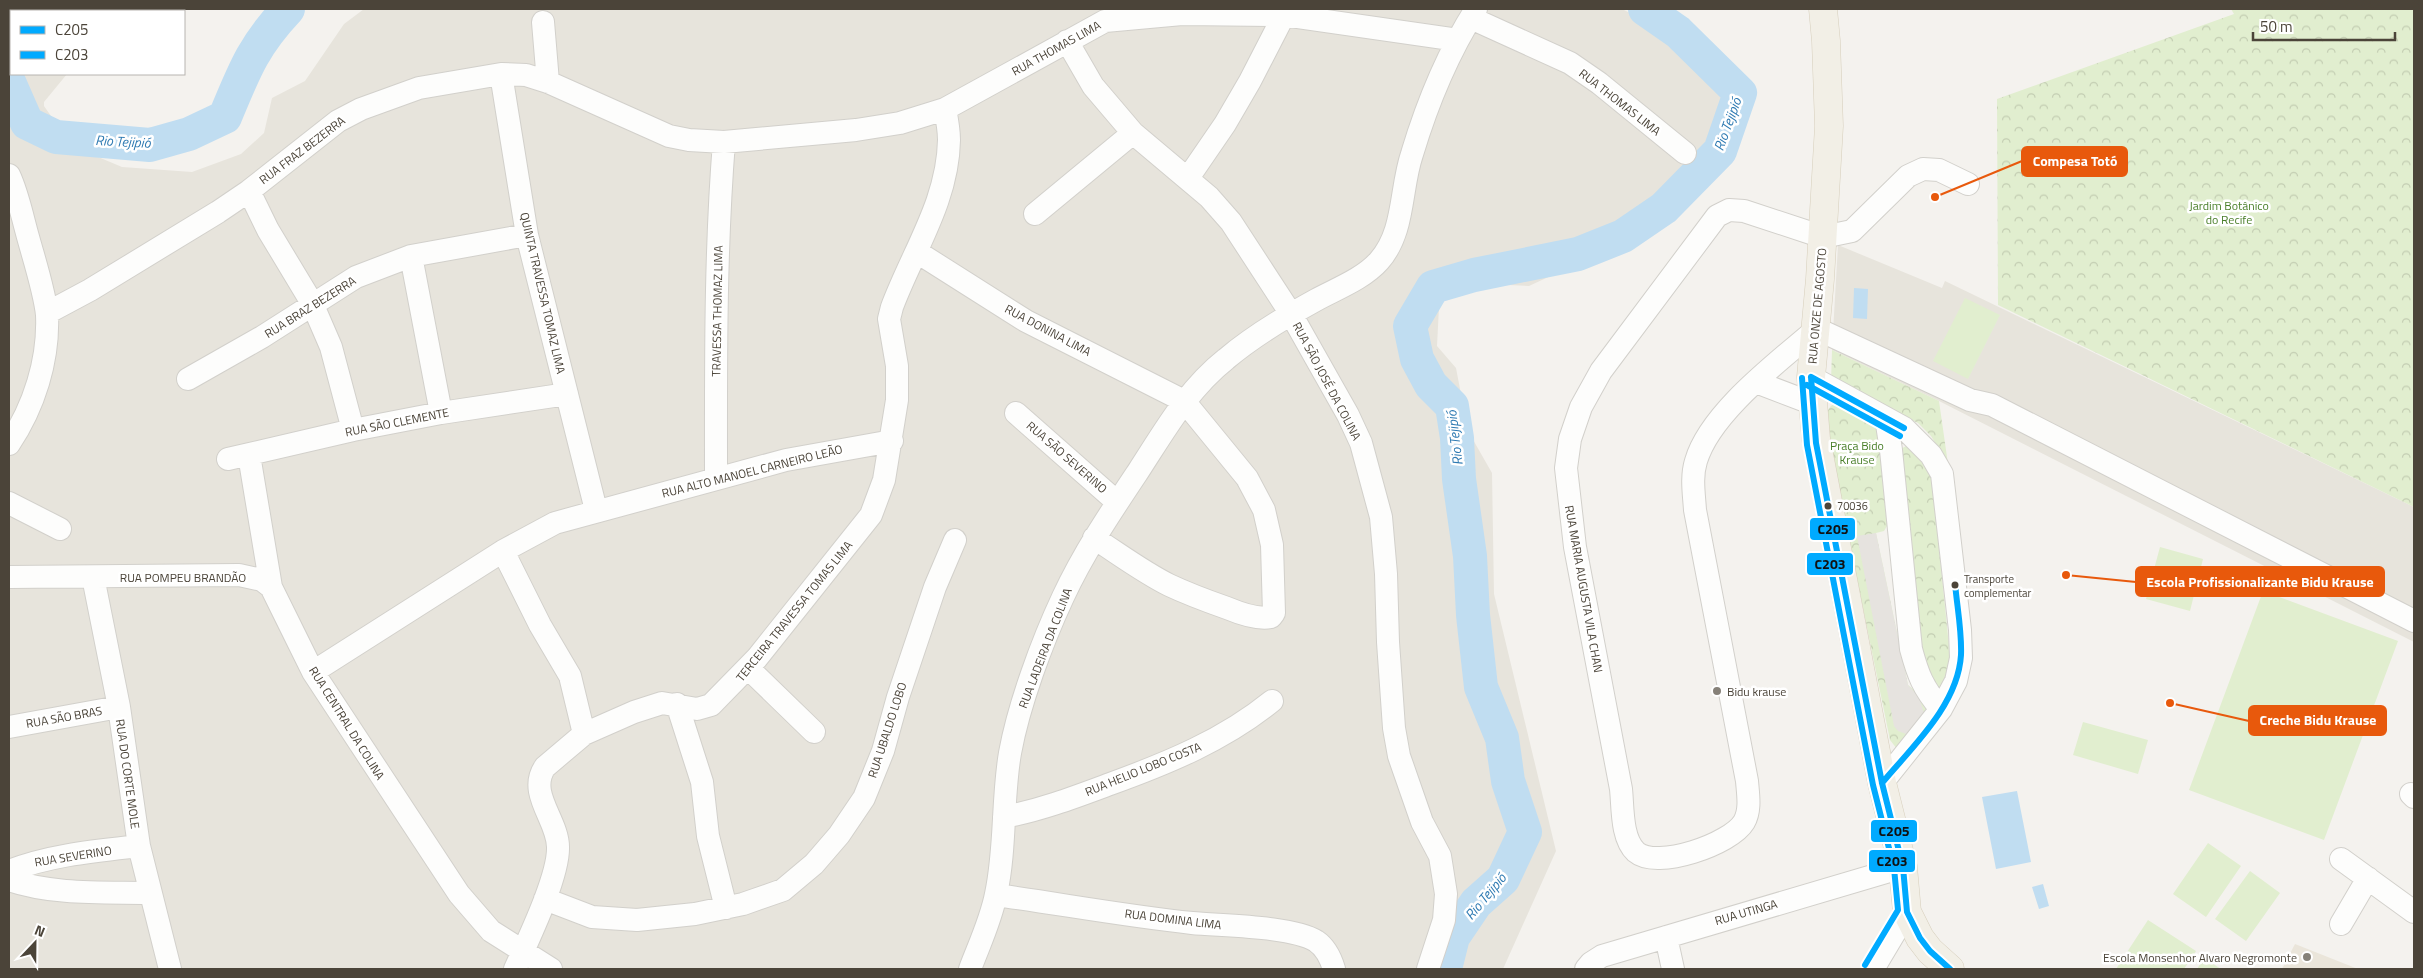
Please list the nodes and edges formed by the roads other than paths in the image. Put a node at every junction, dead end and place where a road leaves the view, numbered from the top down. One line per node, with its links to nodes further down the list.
1 (1823, 9): 19 (main road, RUA ONZE DE AGOSTO)
2 (1473, 13): 5 (street, RUA LADEIRA DA COLINA); 12 (street, RUA THOMAS LIMA)
3 (1284, 15): 5 (street, RUA THOMAS LIMA); 6 (street, RUA THOMAS LIMA); 14 (street)
4 (543, 22): 8 (street)
5 (1458, 40): 24 (street, RUA LADEIRA DA COLINA)
6 (1066, 41): 9 (street, RUA THOMAS LIMA); 10 (street, RUA SÃO JOSÉ DA COLINA)
7 (501, 74): 8 (street, RUA FRAZ BEZERRA); 16 (street, RUA FRAZ BEZERRA); 18 (street, QUINTA TRAVESSA TOMAZ LIMA)
8 (548, 82): 11 (street, RUA FRAZ BEZERRA)
9 (945, 109): 11 (street, RUA THOMAS LIMA); 20 (street)
10 (1133, 133): 14 (street, RUA SÃO JOSÉ DA COLINA); 17 (street)
11 (724, 142): 38 (street, TRAVESSA THOMAZ LIMA)
12 (1685, 153)
13 (9, 175): 23 (street)
14 (1188, 178): 24 (street, RUA SÃO JOSÉ DA COLINA)
15 (1968, 184): 19 (street)
16 (249, 192): 22 (street); 23 (street, RUA FRAZ BEZERRA)
17 (1035, 214)
18 (527, 235): 21 (street, RUA BRAZ BEZERRA); 29 (street, QUINTA TRAVESSA TOMAZ LIMA)
19 (1823, 237): 25 (main road, RUA ONZE DE AGOSTO); 27 (street, RUA MARIA AUGUSTA VILA CHAN)
20 (917, 252): 30 (street, RUA DONINA LIMA); 35 (street)
21 (411, 256): 22 (street, RUA BRAZ BEZERRA); 31 (street)
22 (312, 303): 26 (street, RUA BRAZ BEZERRA); 34 (street)
23 (47, 313): 36 (street)
24 (1291, 314): 30 (street, RUA LADEIRA DA COLINA); 81 (street, RUA SÃO JOSÉ DA COLINA)
25 (1814, 329): 27 (street); 28 (main road, RUA ONZE DE AGOSTO); 49 (street)
26 (188, 379)
27 (1756, 382): 28 (street)
28 (1811, 390): 33 (street); 59 (main road, RUA ONZE DE AGOSTO)
29 (567, 394): 31 (street, RUA SÃO CLEMENTE); 41 (street, QUINTA TRAVESSA TOMAZ LIMA)
30 (1184, 401): 39 (street, RUA LADEIRA DA COLINA); 43 (street)
31 (441, 413): 34 (street, RUA SÃO CLEMENTE)
32 (1016, 413): 39 (street, RUA SÃO SEVERINO)
33 (1886, 418): 55 (street); 55 (street)
34 (353, 430): 37 (street, RUA SÃO CLEMENTE)
35 (892, 441): 38 (street, RUA ALTO MANOEL CARNEIRO LEÃO); 50 (street, TERCEIRA TRAVESSA TOMAS LIMA)
36 (9, 444)
37 (239, 457): 48 (street, RUA CENTRAL DA COLINA)
38 (716, 479): 41 (street, RUA ALTO MANOEL CARNEIRO LEÃO)
39 (1118, 502): 43 (street, RUA LADEIRA DA COLINA)
40 (9, 504): 42 (street)
41 (596, 510): 45 (street, RUA ALTO MANOEL CARNEIRO LEÃO)
42 (60, 529)
43 (1094, 538): 60 (street, RUA LADEIRA DA COLINA)
44 (955, 540): 70 (street, RUA UBALDO LOBO)
45 (503, 551): 51 (street, RUA ALTO MANOEL CARNEIRO LEÃO); 58 (street)
46 (9, 577): 47 (street, RUA POMPEU BRANDÃO)
47 (93, 577): 48 (street, RUA POMPEU BRANDÃO); 54 (street, RUA DO CORTE MOLE)
48 (271, 587): 51 (street, RUA CENTRAL DA COLINA)
49 (2414, 621)
50 (748, 668): 53 (street, TERCEIRA TRAVESSA TOMAS LIMA); 57 (street)
51 (313, 672): 75 (street, RUA CENTRAL DA COLINA)
52 (1272, 701): 60 (street, RUA HELIO LOBO COSTA)
53 (677, 704): 58 (street, TERCEIRA TRAVESSA TOMAS LIMA); 70 (street)
54 (119, 708): 56 (street, RUA SÃO BRAS); 61 (street, RUA DO CORTE MOLE)
55 (1941, 709): 59 (street)
56 (9, 727)
57 (814, 732)
58 (584, 734): 69 (street, TERCEIRA TRAVESSA TOMAS LIMA)
59 (1882, 783): 63 (main road, RUA ONZE DE AGOSTO)
60 (1004, 817): 68 (street, RUA LADEIRA DA COLINA)
61 (139, 846): 64 (street, RUA SEVERINO); 67 (street, RUA DO CORTE MOLE)
62 (2341, 859): 65 (street)
63 (1903, 867): 71 (main road, RUA ONZE DE AGOSTO); 74 (street, RUA UTINGA)
64 (9, 871)
65 (2368, 878): 72 (street); 73 (street)
66 (9, 880): 67 (street)
67 (149, 893): 77 (street, RUA DO CORTE MOLE)
68 (996, 895): 79 (street, RUA LADEIRA DA COLINA); 80 (street, RUA DOMINA LIMA)
69 (545, 899): 70 (street, RUA UBALDO LOBO); 75 (street, TERCEIRA TRAVESSA TOMAS LIMA)
70 (726, 908)
71 (1908, 912): 83 (street); 84 (main road, RUA ONZE DE AGOSTO)
72 (2414, 912)
73 (2341, 924)
74 (1666, 937): 76 (street, RUA UTINGA); 82 (street)
75 (519, 961): 78 (street, RUA CENTRAL DA COLINA)
76 (1589, 966)
77 (170, 969)
78 (551, 969)
79 (970, 969)
80 (1334, 969)
81 (1428, 969)
82 (1672, 969)
83 (1873, 969)
84 (1950, 969)

